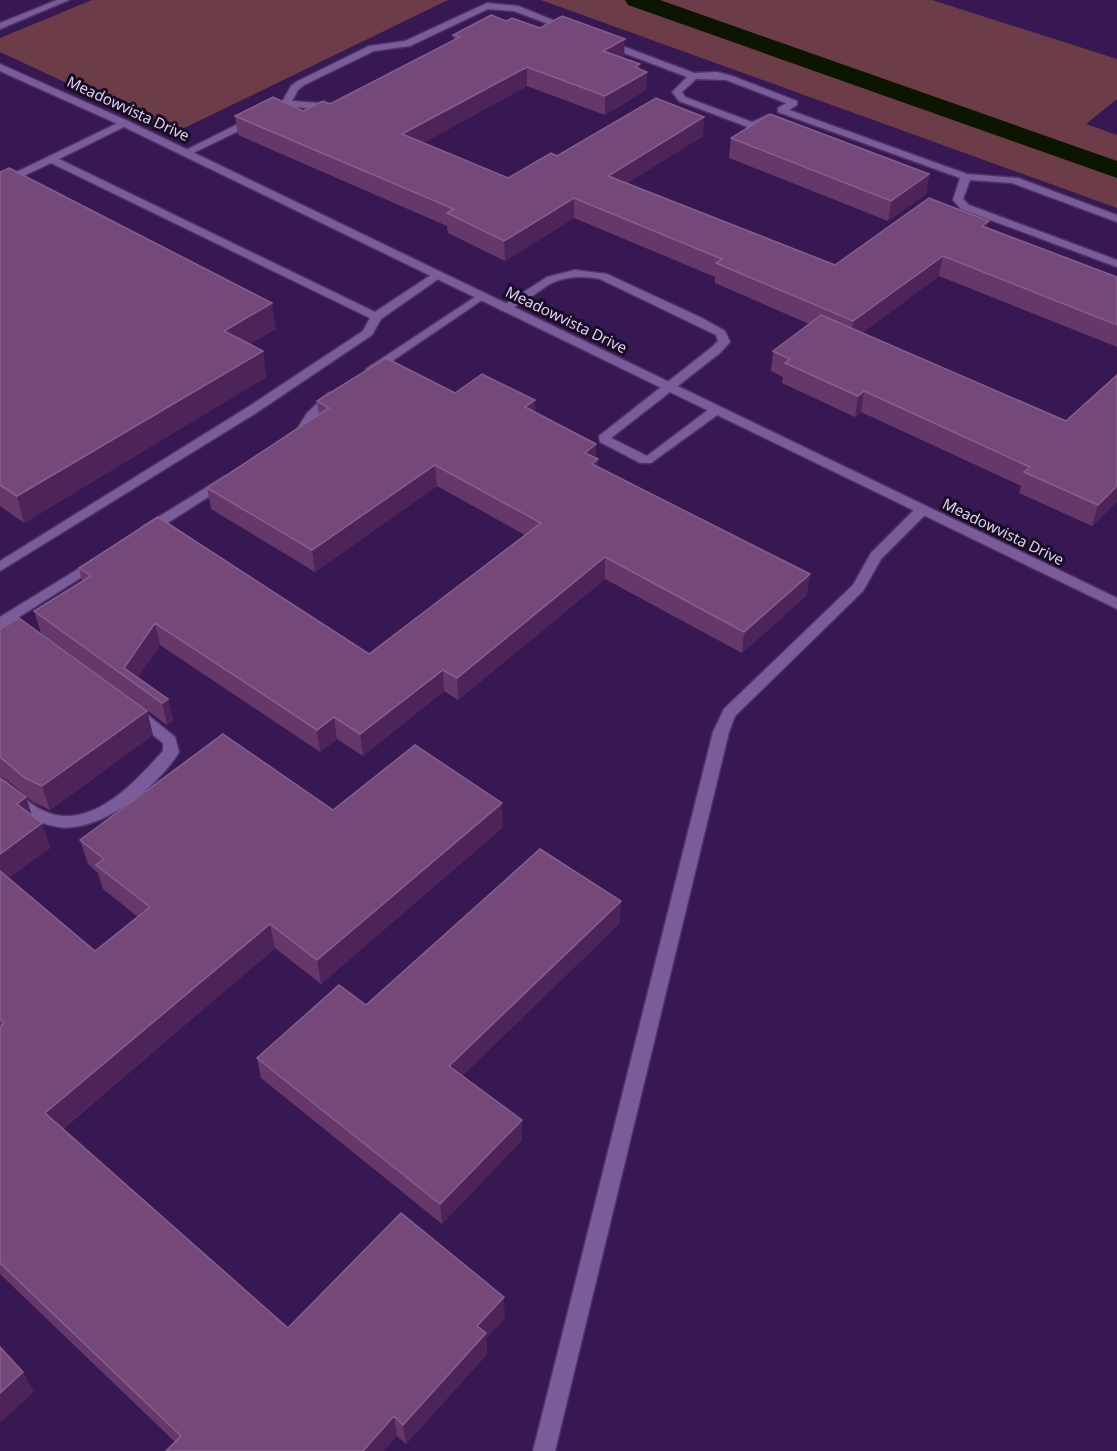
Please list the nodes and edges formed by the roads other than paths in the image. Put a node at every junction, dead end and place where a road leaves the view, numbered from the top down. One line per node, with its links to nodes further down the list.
1 (65, 0): 2 (street)
2 (0, 26)
3 (582, 34): 5 (street)
4 (593, 38): 8 (street)
5 (407, 44): 6 (street); 9 (street)
6 (415, 53)
7 (0, 67): 12 (street, Meadowvista Drive)
8 (693, 76): 11 (street); 11 (street)
9 (286, 104): 10 (street); 13 (street)
10 (343, 107)
11 (781, 110): 15 (street)
12 (124, 123): 13 (street, Meadowvista Drive); 14 (street)
13 (185, 153): 19 (street, Meadowvista Drive)
14 (52, 159): 16 (street); 22 (street)
15 (966, 177): 17 (street); 18 (street)
16 (0, 184)
17 (1117, 219)
18 (1117, 264)
19 (438, 276): 20 (street, Meadowvista Drive); 22 (street)
20 (481, 296): 21 (street, Meadowvista Drive); 23 (street)
21 (505, 308): 24 (street, Meadowvista Drive); 24 (street)
22 (376, 317): 32 (street)
23 (360, 377)
24 (668, 386): 26 (street, Meadowvista Drive); 26 (street)
25 (341, 390): 27 (street)
26 (716, 410): 29 (street, Meadowvista Drive)
27 (284, 442)
28 (235, 473): 30 (street)
29 (922, 510): 33 (street, Meadowvista Drive); 37 (street)
30 (136, 536)
31 (107, 555): 34 (street)
32 (0, 567)
33 (1116, 601)
34 (8, 623)
35 (122, 703): 36 (street)
36 (0, 785)
37 (544, 1451)

